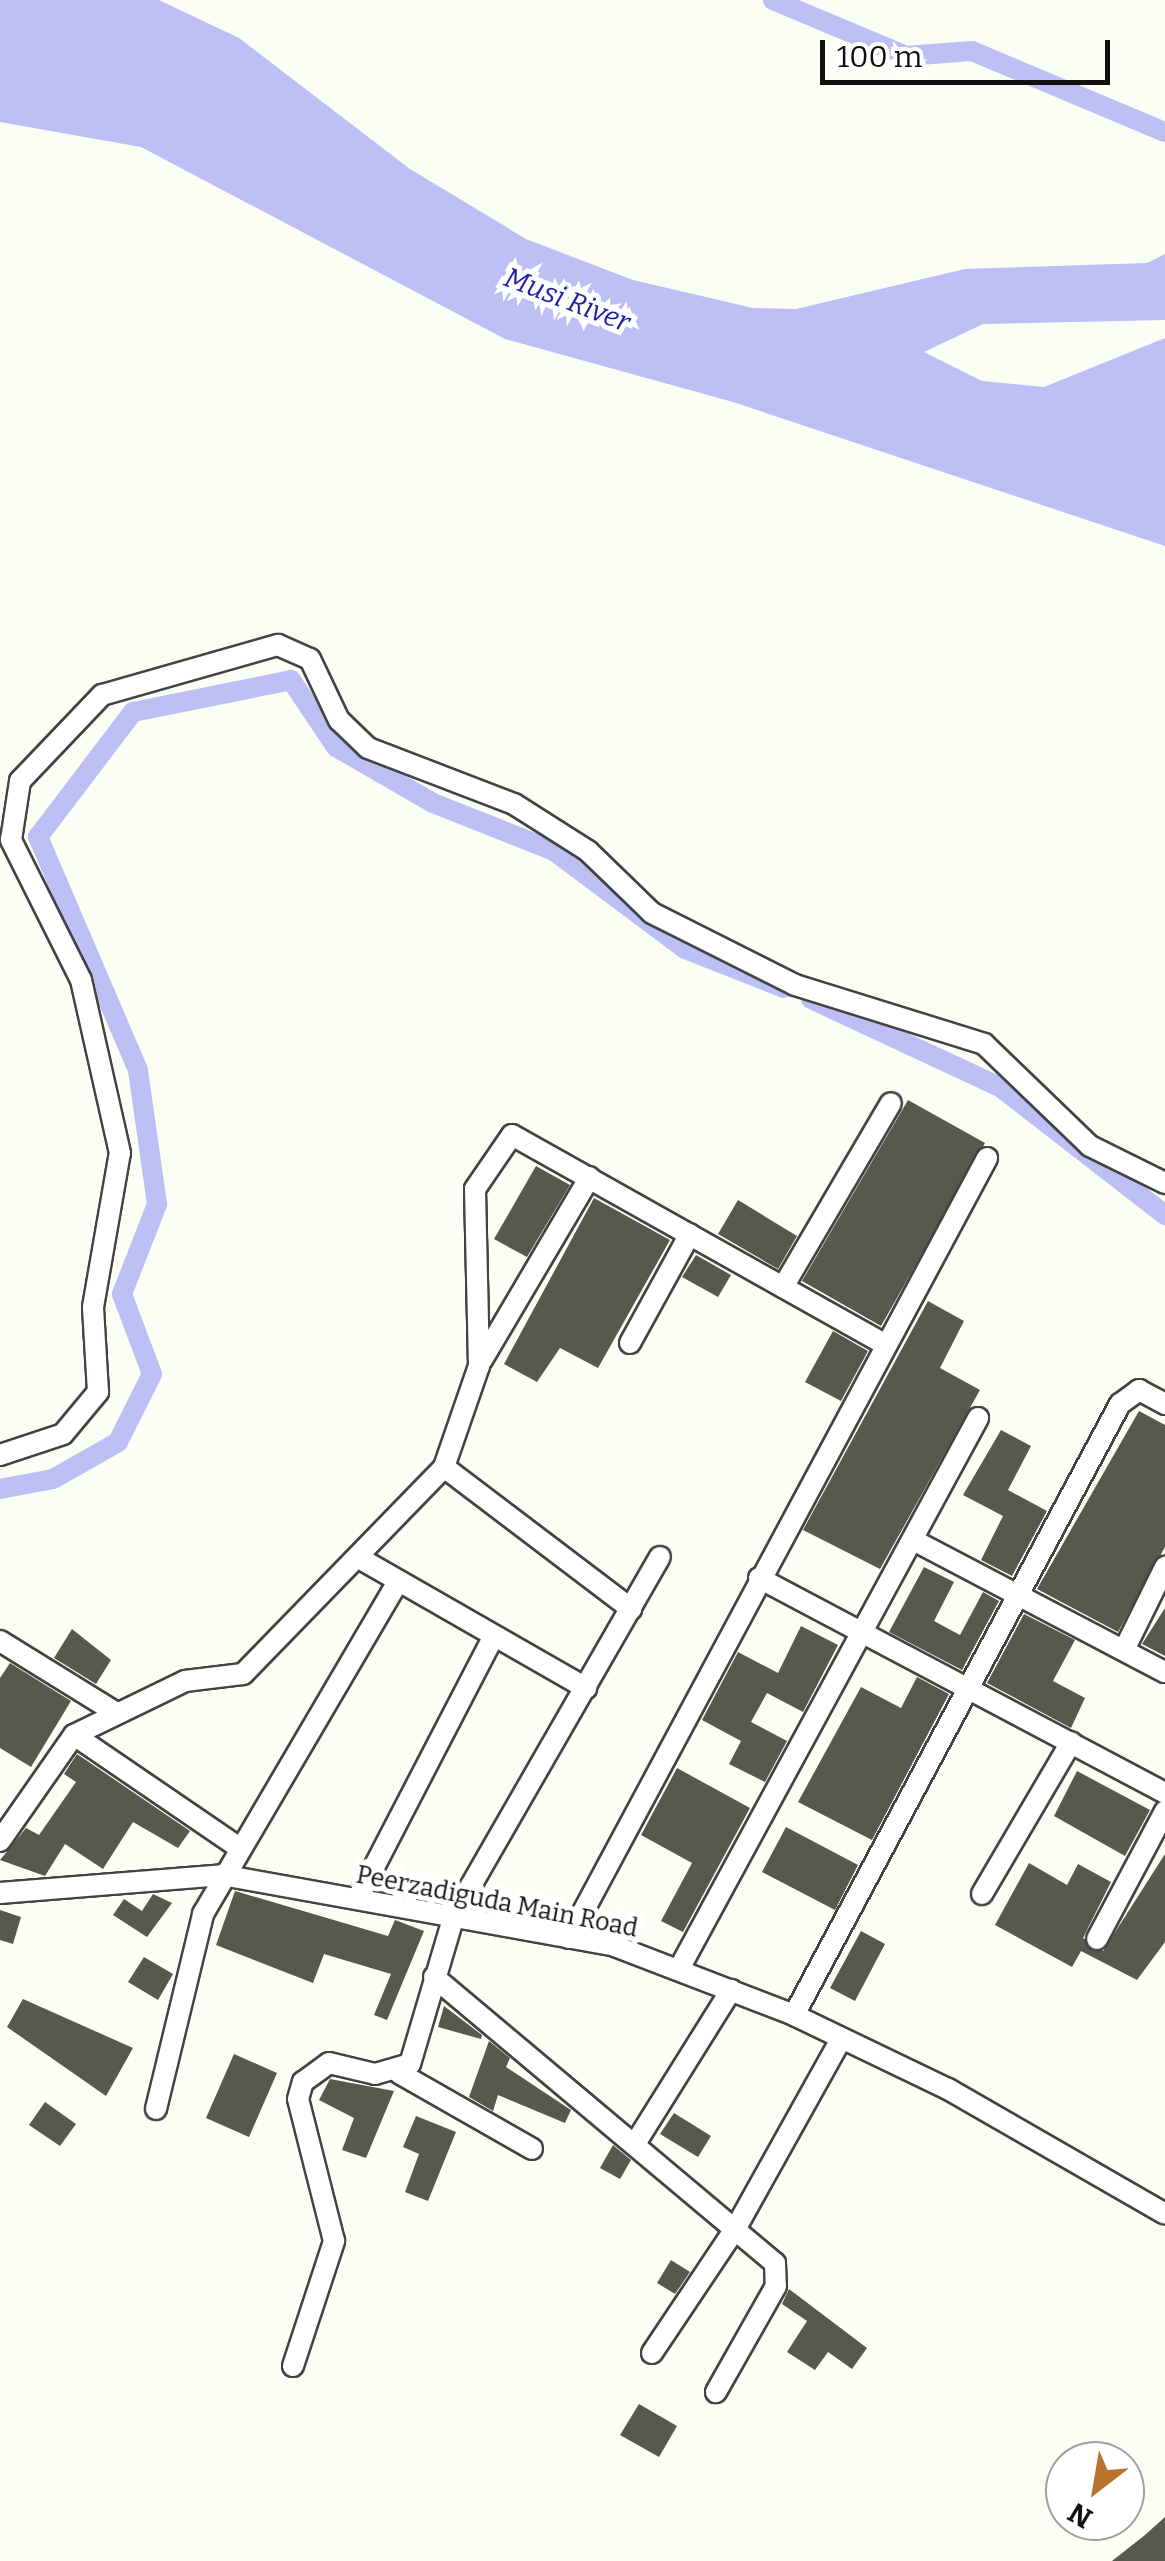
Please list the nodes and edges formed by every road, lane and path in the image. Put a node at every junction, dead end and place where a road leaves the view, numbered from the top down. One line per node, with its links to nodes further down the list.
1 (890, 1103): 6 (street)
2 (988, 1158): 8 (street)
3 (590, 1177): 5 (street); 9 (street); 9 (street)
4 (1165, 1183): 12 (street)
5 (690, 1234): 6 (street); 7 (street)
6 (784, 1287): 8 (street)
7 (630, 1343)
8 (886, 1346): 18 (street)
9 (478, 1366): 13 (street)
10 (1165, 1404): 20 (street)
11 (978, 1418): 14 (street)
12 (0, 1454)
13 (444, 1467): 16 (street); 21 (street)
14 (915, 1541): 20 (street); 22 (street)
15 (660, 1557): 21 (street)
16 (360, 1558): 19 (street); 29 (street)
17 (1165, 1567): 25 (street)
18 (760, 1578): 22 (street); 41 (street)
19 (398, 1582): 23 (street); 35 (street)
20 (1022, 1594): 25 (street); 28 (street)
21 (631, 1609): 27 (street)
22 (864, 1633): 28 (street); 43 (street)
23 (492, 1638): 27 (street); 39 (street)
24 (0, 1640): 29 (street)
25 (1124, 1650): 26 (street)
26 (1165, 1672)
27 (586, 1688): 40 (street)
28 (968, 1690): 31 (street); 46 (street)
29 (116, 1712): 30 (street)
30 (74, 1735): 34 (street); 35 (street)
31 (1071, 1742): 32 (street); 38 (street)
32 (1165, 1794)
33 (1165, 1811): 42 (street)
34 (0, 1841)
35 (236, 1845): 36 (street)
36 (222, 1876): 37 (street, Peerzadiguda Main Road); 39 (street, Peerzadiguda Main Road); 49 (street)
37 (0, 1892)
38 (982, 1894)
39 (358, 1898): 40 (street, Peerzadiguda Main Road)
40 (454, 1915): 41 (street, Peerzadiguda Main Road); 44 (street)
41 (568, 1938): 43 (street, Peerzadiguda Main Road)
42 (1097, 1938)
43 (678, 1969): 45 (street, Peerzadiguda Main Road)
44 (434, 1977): 48 (street); 50 (street)
45 (731, 1990): 46 (street, Peerzadiguda Main Road); 50 (street)
46 (794, 2015): 47 (street, Peerzadiguda Main Road)
47 (840, 2038): 52 (street, Peerzadiguda Main Road); 53 (street)
48 (400, 2074): 51 (street); 55 (street)
49 (156, 2109)
50 (638, 2140): 53 (street)
51 (532, 2149)
52 (1165, 2214)
53 (737, 2226): 54 (street); 56 (street)
54 (652, 2353)
55 (293, 2366)
56 (716, 2392)

